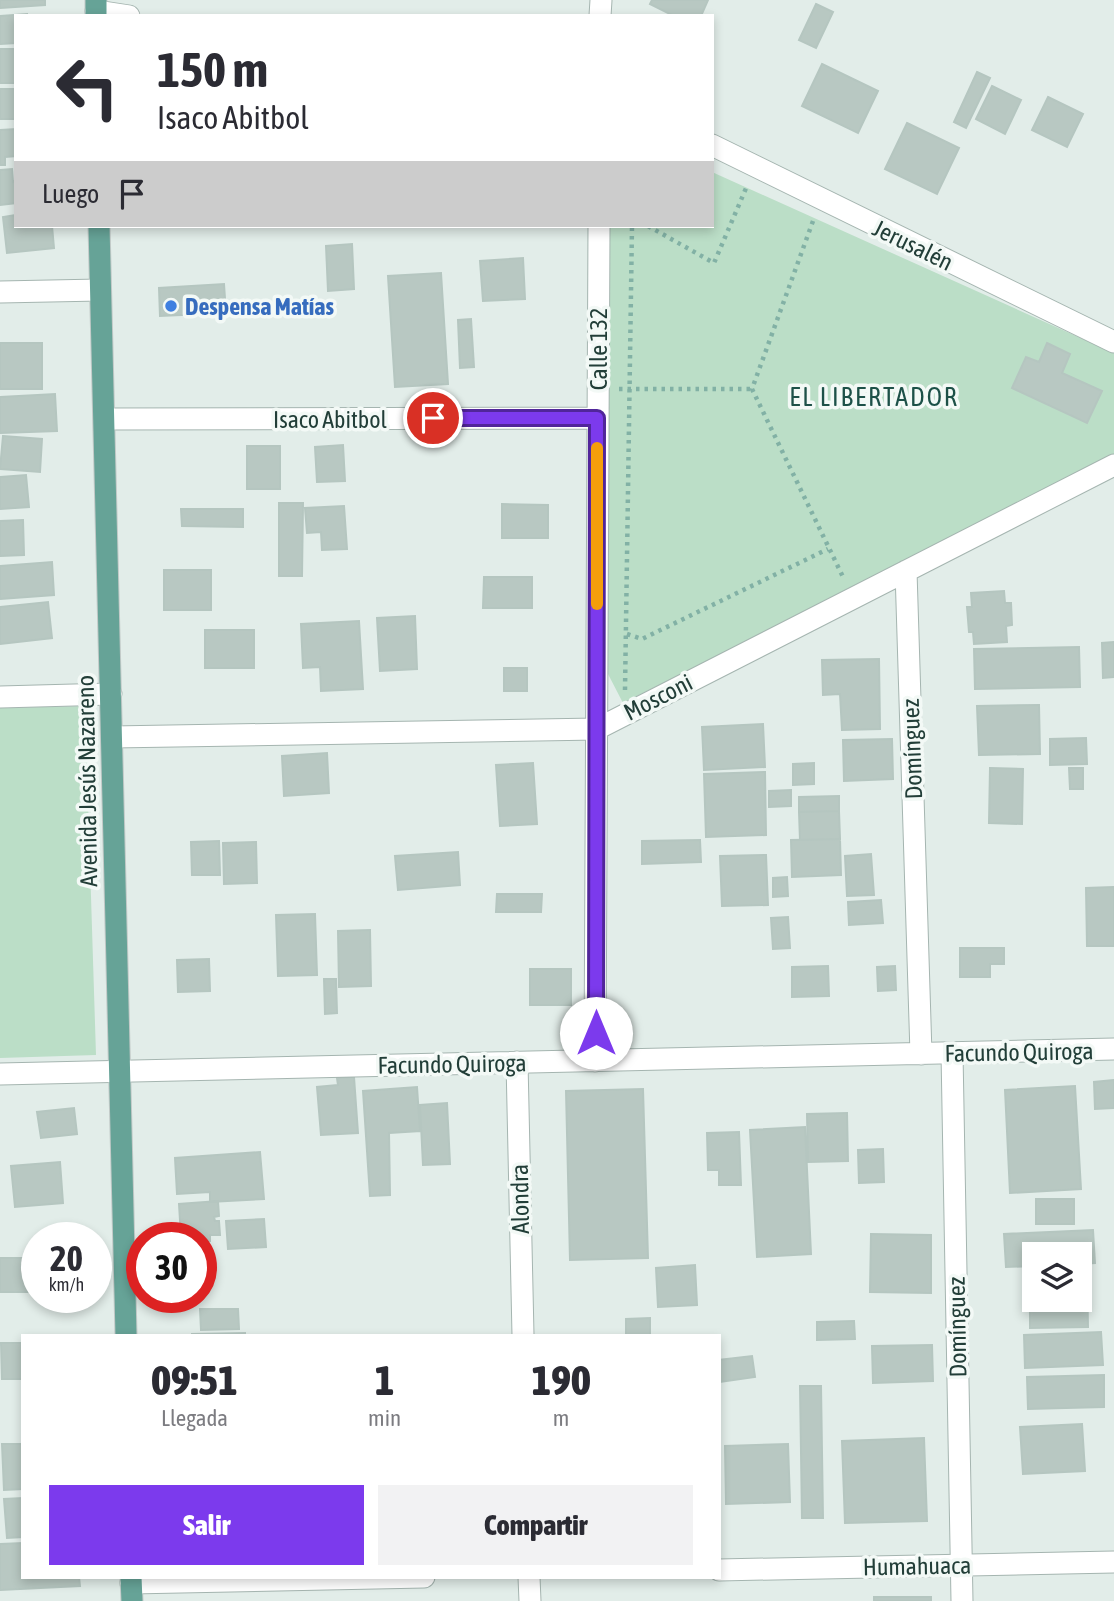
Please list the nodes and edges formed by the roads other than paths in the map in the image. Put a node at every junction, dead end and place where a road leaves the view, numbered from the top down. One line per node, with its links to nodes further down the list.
1 (96, 9): 2 (street)
2 (120, 14)
3 (714, 146): 8 (street, Jerusalén)
4 (99, 228): 6 (main road, Avenida Jesús Nazareno)
5 (599, 228): 9 (street, Calle 132)
6 (100, 290): 7 (street); 10 (main road, Avenida Jesús Nazareno)
7 (0, 292)
8 (1114, 342)
9 (597, 418): 10 (street, Isaco Abitbol); 15 (street, Calle 132)
10 (105, 419): 13 (main road, Avenida Jesús Nazareno)
11 (1114, 465): 12 (street, Mosconi)
12 (906, 571): 15 (street, Mosconi); 19 (street, Domínguez)
13 (111, 694): 14 (street); 16 (main road, Avenida Jesús Nazareno)
14 (0, 696)
15 (597, 729): 16 (street, Mosconi); 20 (street, Calle 132)
16 (112, 737): 22 (main road, Avenida Jesús Nazareno)
17 (1114, 1049): 18 (street, Facundo Quiroga)
18 (952, 1053): 19 (street, Facundo Quiroga); 27 (street, Domínguez)
19 (921, 1054): 20 (street, Facundo Quiroga)
20 (596, 1061): 21 (street, Facundo Quiroga)
21 (517, 1062): 22 (street, Facundo Quiroga); 25 (street, Alondra)
22 (120, 1071): 23 (street, Facundo Quiroga); 24 (main road, Avenida Jesús Nazareno)
23 (0, 1074)
24 (126, 1334)
25 (523, 1334)
26 (1114, 1562): 27 (street, Humahuaca)
27 (961, 1565): 28 (street, Humahuaca); 33 (street, Domínguez)
28 (721, 1570)
29 (365, 1579): 31 (street)
30 (529, 1579): 32 (street)
31 (131, 1587)
32 (530, 1601)
33 (962, 1601)

